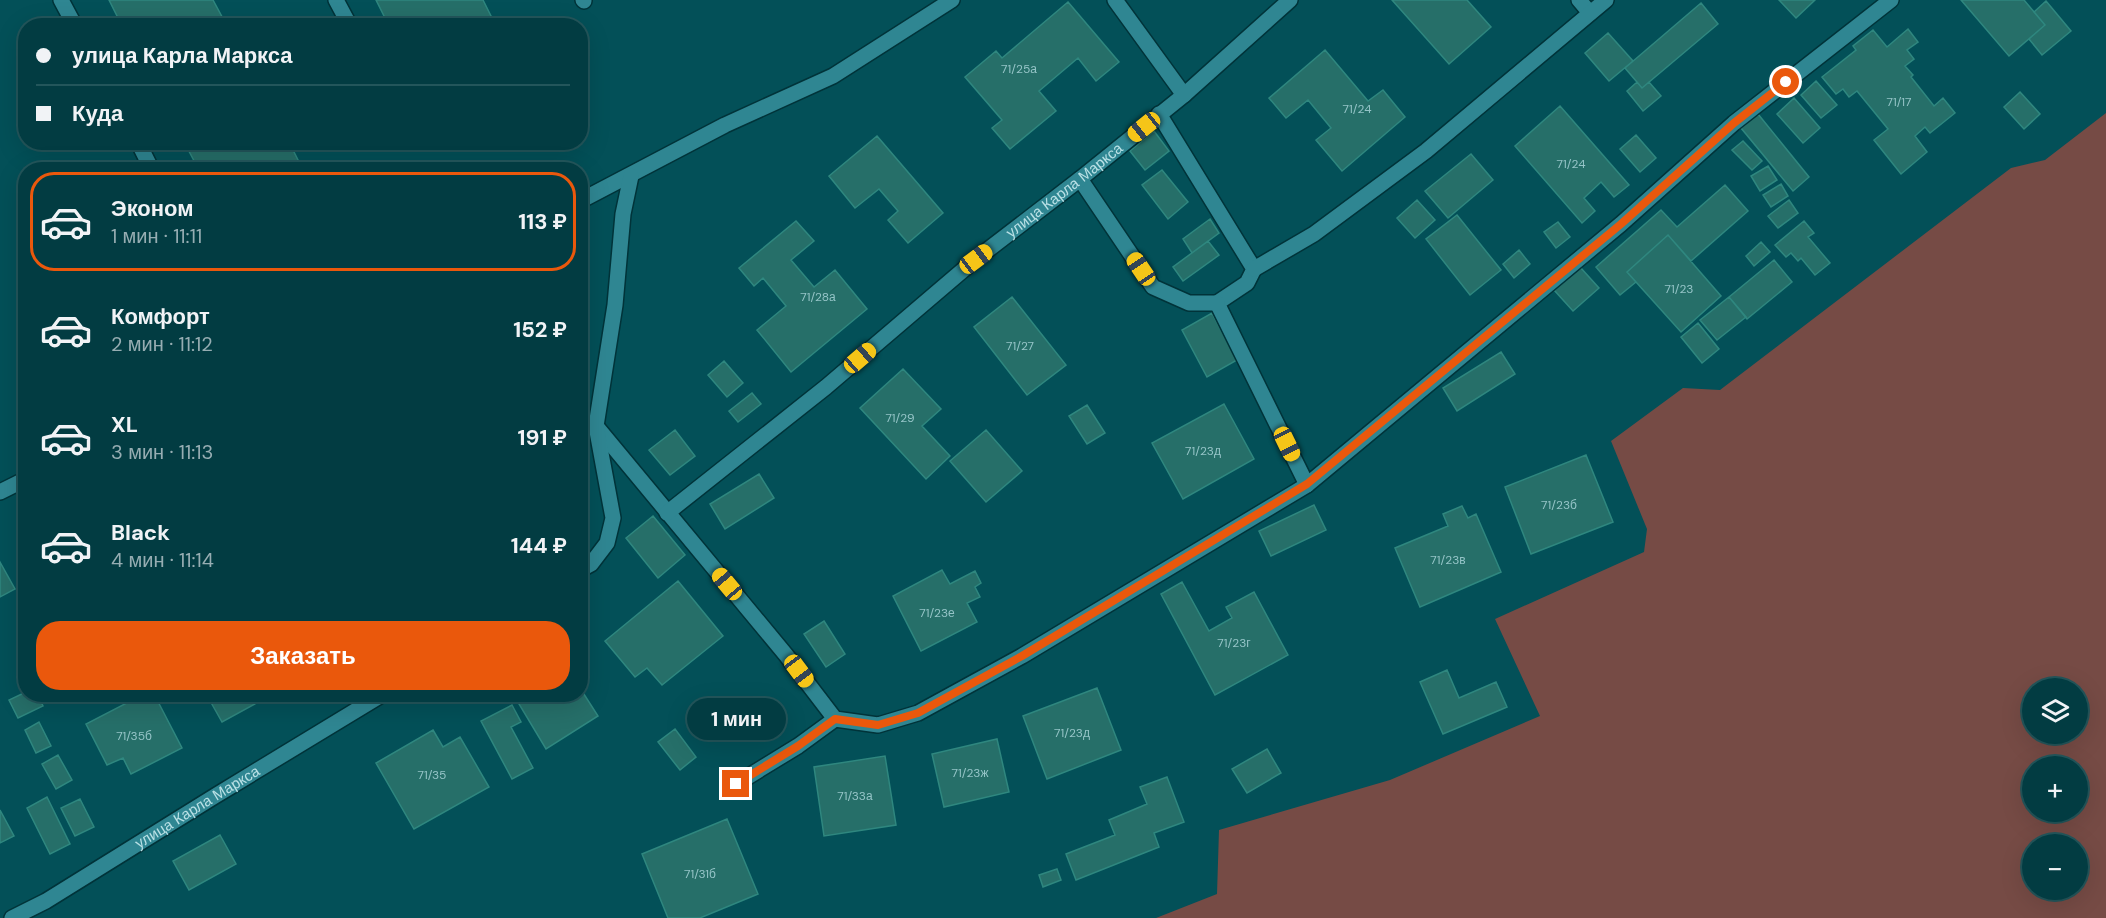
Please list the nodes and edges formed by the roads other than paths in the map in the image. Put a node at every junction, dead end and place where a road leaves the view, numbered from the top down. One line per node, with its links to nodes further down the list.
1 (61, 0): 10 (street)
2 (336, 0): 11 (street)
3 (952, 0): 14 (street)
4 (1115, 0): 12 (street)
5 (1290, 0): 12 (street, улица Карла Маркса)
6 (1580, 0): 9 (street)
7 (1605, 0): 9 (street)
8 (1891, 0): 21 (street)
9 (1590, 13): 17 (street)
10 (71, 18)
11 (346, 18)
12 (1184, 95): 13 (street, улица Карла Маркса)
13 (1160, 114): 15 (street, улица Карла Маркса); 17 (street)
14 (631, 176): 16 (street); 19 (street)
15 (1080, 179): 18 (street); 23 (street, улица Карла Маркса)
16 (588, 197)
17 (1254, 269): 18 (street)
18 (1217, 303): 21 (street)
19 (596, 426): 23 (street); 24 (street)
20 (18, 483): 22 (street)
21 (1307, 484): 26 (street)
22 (0, 492)
23 (667, 513): 26 (street)
24 (588, 566)
25 (370, 702): 28 (street, улица Карла Маркса)
26 (835, 719): 27 (street)
27 (736, 784)
28 (12, 918)

